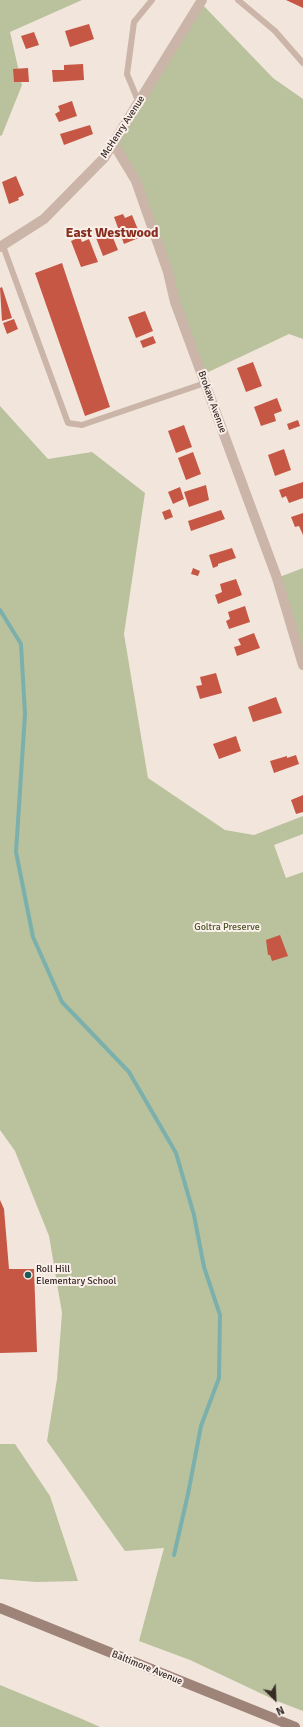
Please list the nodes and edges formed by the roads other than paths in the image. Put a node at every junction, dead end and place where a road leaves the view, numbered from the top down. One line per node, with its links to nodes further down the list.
1 (152, 0): 5 (lane)
2 (202, 0): 5 (street, McHenry Avenue)
3 (238, 0): 4 (lane)
4 (303, 63)
5 (139, 103): 6 (street, McHenry Avenue)
6 (113, 143): 7 (street, McHenry Avenue); 8 (street, Brokaw Avenue)
7 (2, 247): 8 (lane)
8 (205, 383): 9 (street, Brokaw Avenue)
9 (303, 665)
10 (0, 1608): 11 (street, Baltimore Avenue)
11 (296, 1727)

